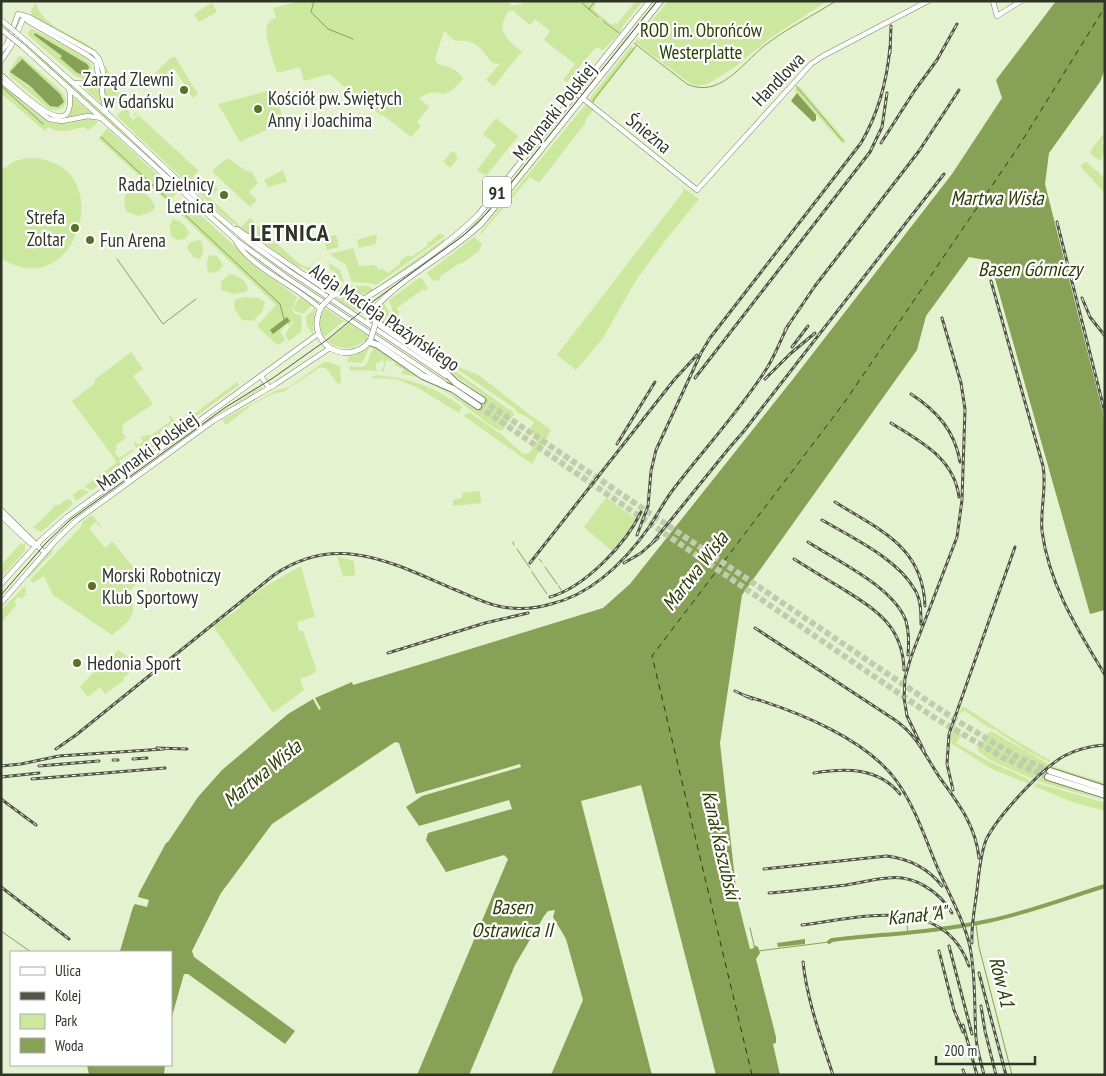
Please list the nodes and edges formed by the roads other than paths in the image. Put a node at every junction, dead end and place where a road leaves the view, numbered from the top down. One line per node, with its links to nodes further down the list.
1 (650, 1): 15 (main road, Marynarki Polskiej / 91)
2 (661, 1): 16 (main road, Marynarki Polskiej / 91)
3 (928, 1): 19 (main road, Handlowa)
4 (992, 1): 5 (main road)
5 (1021, 1)
6 (24, 17): 9 (main road); 10 (main road); 13 (main road); 17 (main road)
7 (1, 20): 13 (main road, Aleja Macieja Płażyńskiego, bridge)
8 (1, 29): 14 (main road, Aleja Macieja Płażyńskiego, bridge)
9 (1, 51)
10 (1, 61)
11 (1, 75): 14 (main road)
12 (1, 81): 18 (main road)
13 (73, 83): 17 (main road, Aleja Macieja Płażyńskiego)
14 (69, 88): 18 (main road, Aleja Macieja Płażyńskiego)
15 (576, 93): 16 (main road, Śnieżna); 23 (main road, Marynarki Polskiej / 91)
16 (583, 99): 19 (main road, Śnieżna); 25 (main road, Marynarki Polskiej / 91)
17 (107, 113): 20 (main road, Aleja Macieja Płażyńskiego)
18 (102, 118): 21 (main road, Aleja Macieja Płażyńskiego)
19 (697, 190)
20 (220, 218): 22 (main road); 31 (main road, Aleja Macieja Płażyńskiego)
21 (236, 240): 24 (main road); 31 (main road, Aleja Macieja Płażyńskiego)
22 (333, 296): 23 (main road); 24 (main road, bridge)
23 (364, 299): 25 (main road)
24 (321, 307): 27 (main road)
25 (373, 310): 26 (main road)
26 (375, 324): 28 (main road, bridge); 31 (highway)
27 (318, 334): 29 (main road); 30 (main road, Marynarki Polskiej)
28 (370, 340): 29 (main road); 31 (highway)
29 (330, 348): 32 (main road, Marynarki Polskiej)
30 (261, 376): 32 (main road); 34 (main road, Marynarki Polskiej)
31 (454, 386): 33 (highway, Aleja Macieja Płażyńskiego)
32 (270, 388): 35 (main road, Marynarki Polskiej)
33 (480, 403)
34 (208, 414): 35 (main road); 36 (main road, Marynarki Polskiej)
35 (213, 421): 37 (main road, Marynarki Polskiej)
36 (185, 430): 37 (main road); 38 (main road, Marynarki Polskiej)
37 (191, 437): 39 (main road, Marynarki Polskiej)
38 (132, 469): 39 (main road); 40 (main road, Marynarki Polskiej)
39 (138, 476): 42 (main road, Marynarki Polskiej)
40 (85, 503): 42 (main road); 45 (main road, Marynarki Polskiej)
41 (1, 510): 44 (main road)
42 (90, 510): 46 (main road, Marynarki Polskiej)
43 (1, 516): 44 (main road)
44 (11, 523): 45 (main road)
45 (37, 545): 46 (main road); 47 (main road, Marynarki Polskiej)
46 (45, 553): 48 (main road, Marynarki Polskiej)
47 (1, 584)
48 (1, 603)
49 (1105, 789): 50 (highway)
50 (1105, 796)

